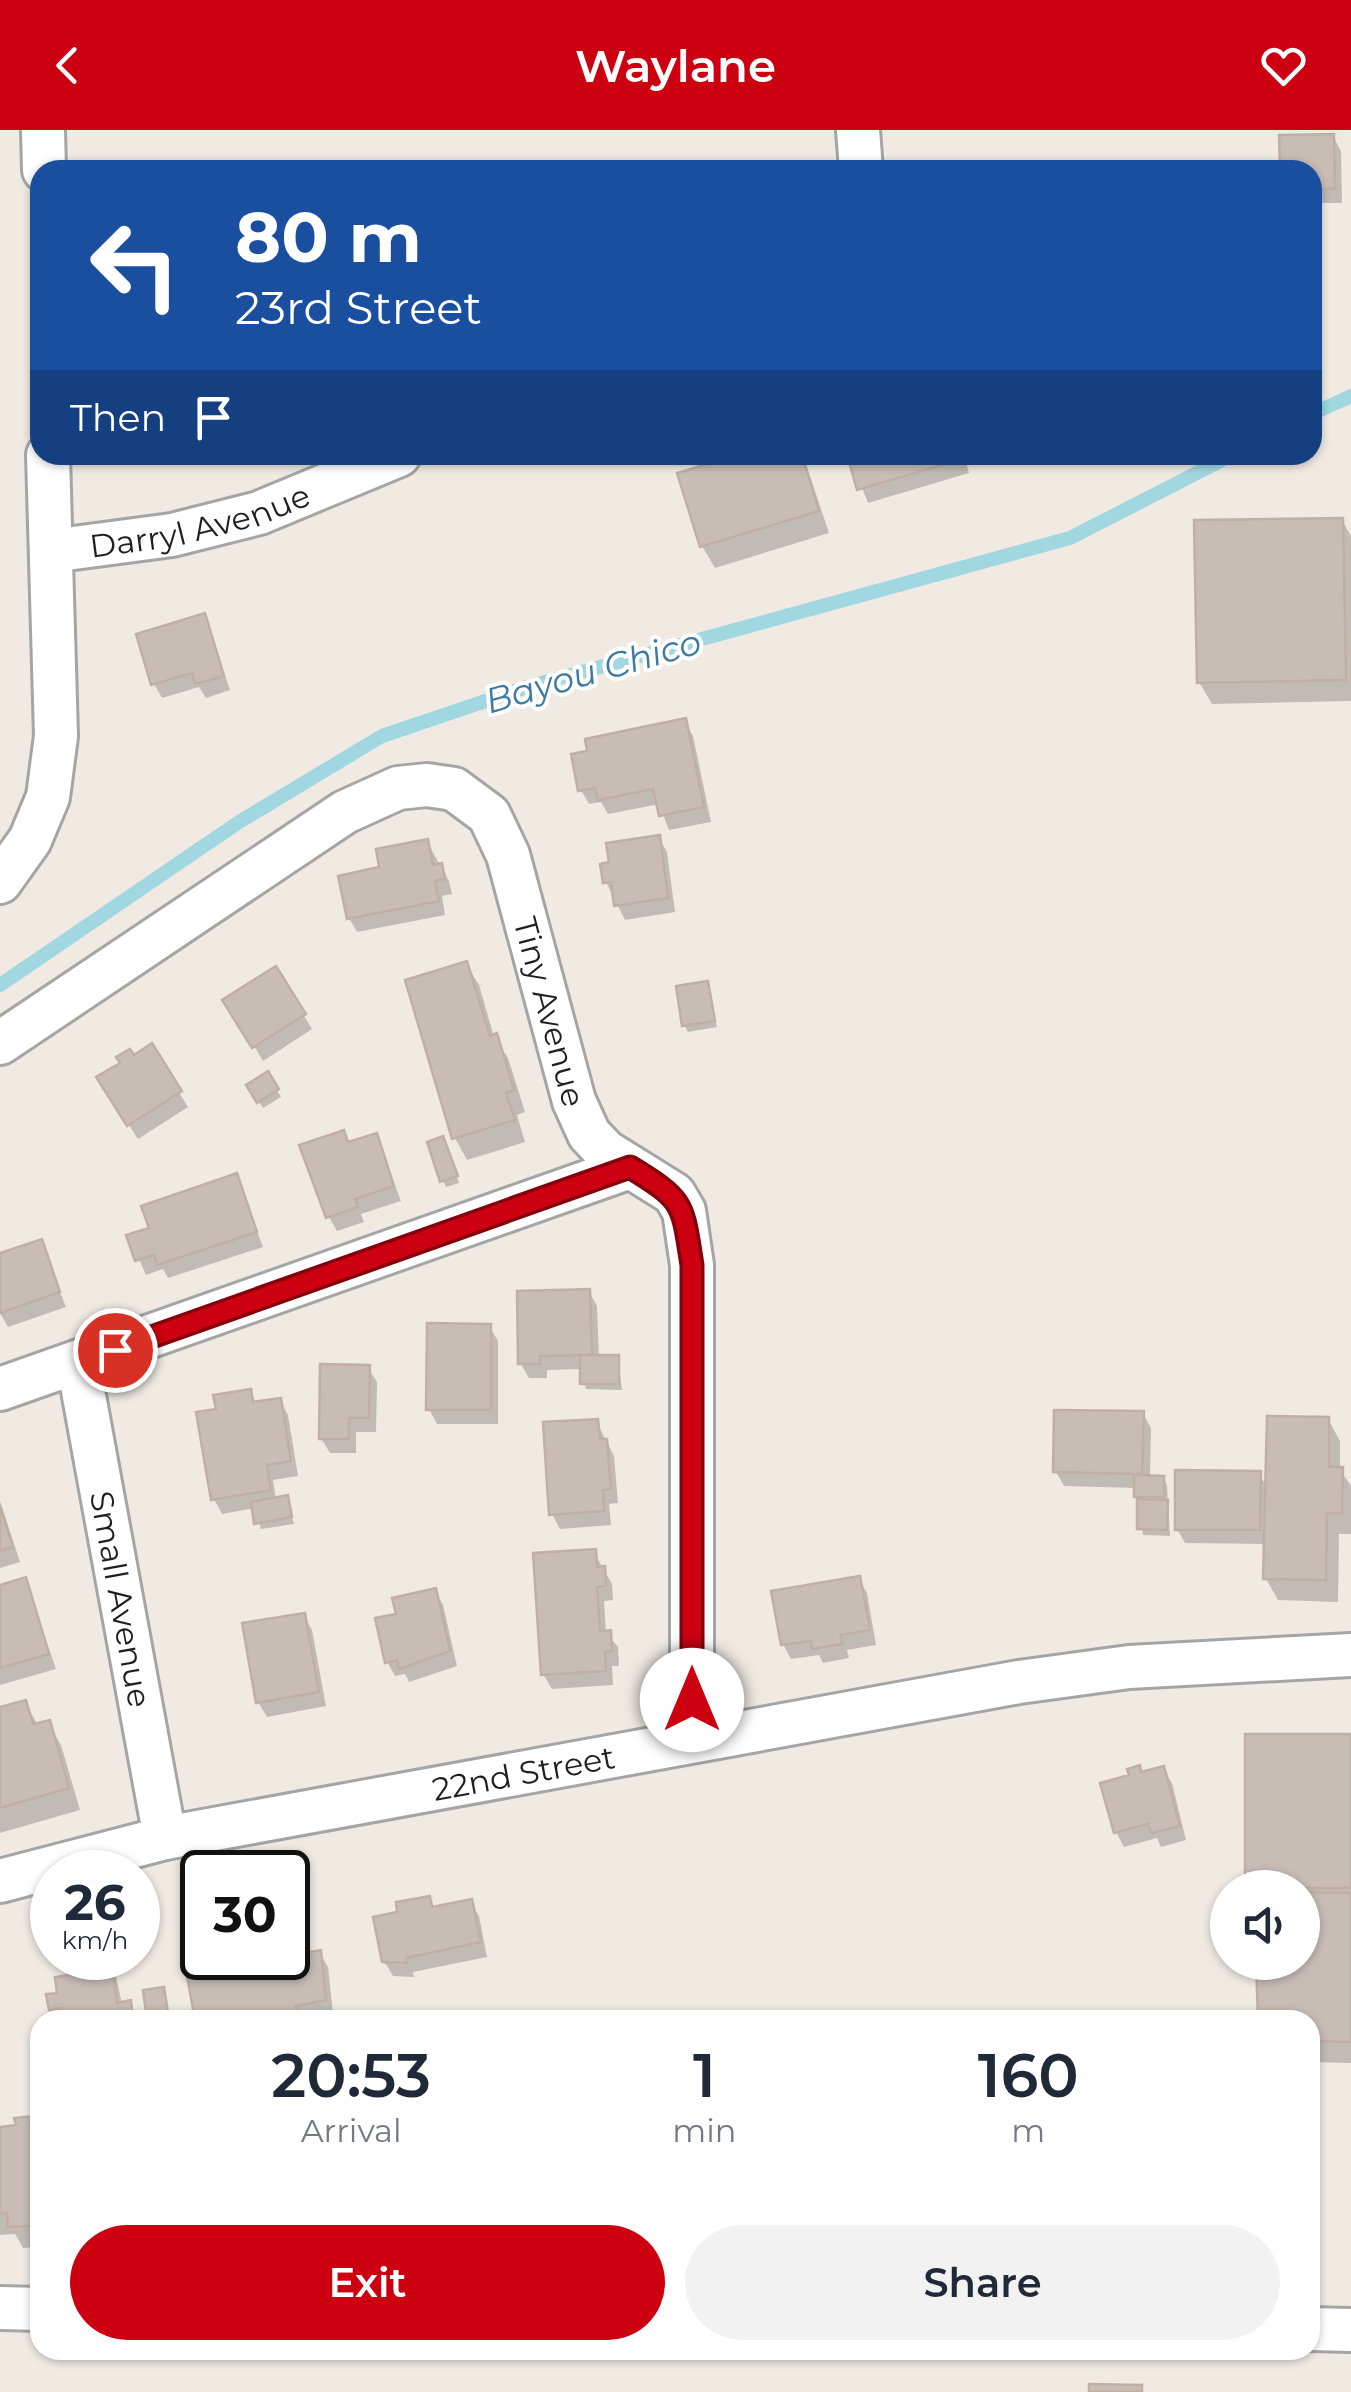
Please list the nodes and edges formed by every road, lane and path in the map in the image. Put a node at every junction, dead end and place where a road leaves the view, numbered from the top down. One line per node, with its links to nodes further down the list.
1 (43, 130): 3 (street)
2 (858, 130): 4 (street)
3 (44, 160)
4 (860, 160)
5 (48, 465): 7 (street)
6 (374, 465): 7 (street, Darryl Avenue)
7 (52, 551): 8 (street)
8 (0, 882)
9 (0, 1043): 10 (street, Tiny Avenue)
10 (630, 1167): 11 (street); 14 (street, Tiny Avenue)
11 (78, 1362): 12 (street); 15 (street, Small Avenue)
12 (0, 1389)
13 (1351, 1654): 14 (street, 22nd Street)
14 (692, 1740): 15 (street, 22nd Street)
15 (165, 1838): 16 (street, 22nd Street)
16 (0, 1881)
17 (0, 2308): 18 (street)
18 (30, 2308)
19 (1320, 2330): 20 (street)
20 (1351, 2330)

